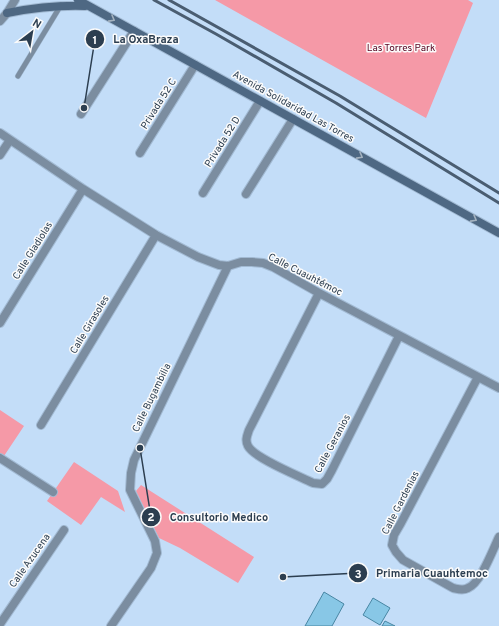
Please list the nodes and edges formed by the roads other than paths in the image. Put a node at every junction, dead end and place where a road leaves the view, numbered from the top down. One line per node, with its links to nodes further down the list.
1 (15, 0): 5 (street)
2 (78, 0): 4 (main road, Avenida Solidaridad Las Torres)
3 (61, 5): 4 (main road); 5 (main road); 9 (lane)
4 (88, 6): 7 (main road, Avenida Solidaridad Las Torres, one-way to 7)
5 (7, 13): 6 (street)
6 (0, 21)
7 (134, 31): 8 (main road, Avenida Solidaridad Las Torres); 11 (street)
8 (195, 65): 10 (main road, Avenida Solidaridad Las Torres); 15 (street, Privada 52 C)
9 (18, 76)
10 (260, 100): 12 (main road, Avenida Solidaridad Las Torres); 18 (street, Privada 52 D)
11 (81, 114)
12 (293, 119): 19 (street); 20 (main road, Avenida Solidaridad Las Torres, one-way to 20)
13 (0, 133): 14 (street, Calle Cuauhtémoc)
14 (10, 140): 16 (street); 17 (street, Calle Cuauhtémoc)
15 (140, 153)
16 (0, 155)
17 (83, 189): 21 (street, Calle Cuauhtémoc); 24 (street, Calle Gladiolas)
18 (203, 193)
19 (246, 194)
20 (499, 232)
21 (156, 235): 22 (street, Calle Cuauhtémoc); 28 (street, Calle Girasoles)
22 (228, 266): 23 (street, Calle Cuauhtémoc); 34 (street, Calle Bugambilia)
23 (319, 293): 25 (street, Calle Cuauhtémoc); 25 (street, Calle Geranios)
24 (0, 322)
25 (399, 336): 26 (street, Calle Cuauhtémoc)
26 (478, 377): 27 (street, Calle Cuauhtémoc); 32 (street, Calle Gardenias)
27 (499, 388)
28 (41, 425)
29 (0, 458): 30 (street)
30 (53, 492)
31 (64, 530): 33 (street, Calle Azucena)
32 (499, 537)
33 (0, 624)
34 (111, 626)

